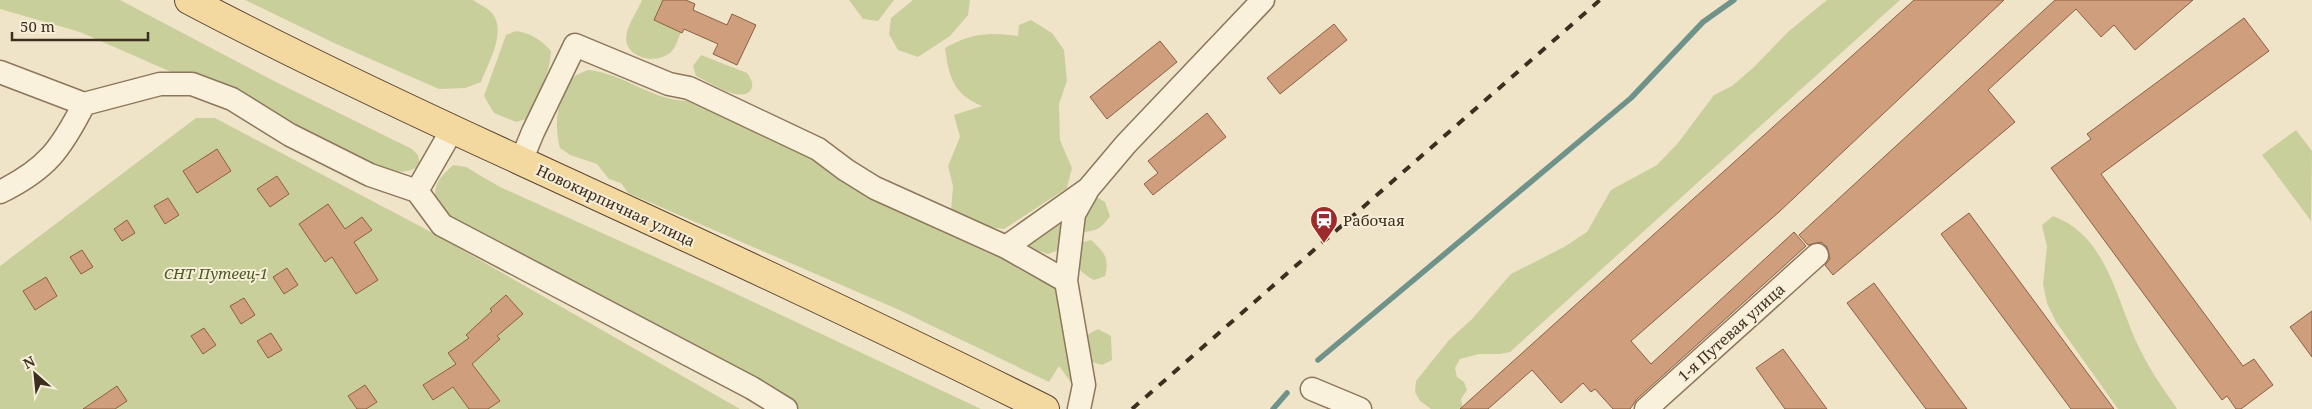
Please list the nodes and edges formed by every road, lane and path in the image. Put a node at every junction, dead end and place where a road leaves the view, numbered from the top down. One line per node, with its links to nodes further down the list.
1 (188, 0): 5 (main road, Новокирпичная улица)
2 (1263, 0): 7 (street)
3 (0, 72): 4 (street)
4 (84, 104): 8 (street); 9 (street)
5 (452, 130): 6 (main road, Новокирпичная улица); 8 (street)
6 (522, 161): 10 (street); 14 (main road, Новокирпичная улица)
7 (1088, 189): 10 (street); 12 (street)
8 (418, 191): 15 (street)
9 (0, 192)
10 (1006, 247): 12 (street)
11 (1817, 255): 18 (street, 1-я Путевая улица)
12 (1066, 281): 16 (street)
13 (1312, 388): 17 (street)
14 (1036, 404)
15 (786, 409)
16 (1079, 409)
17 (1360, 409)
18 (1646, 409)

